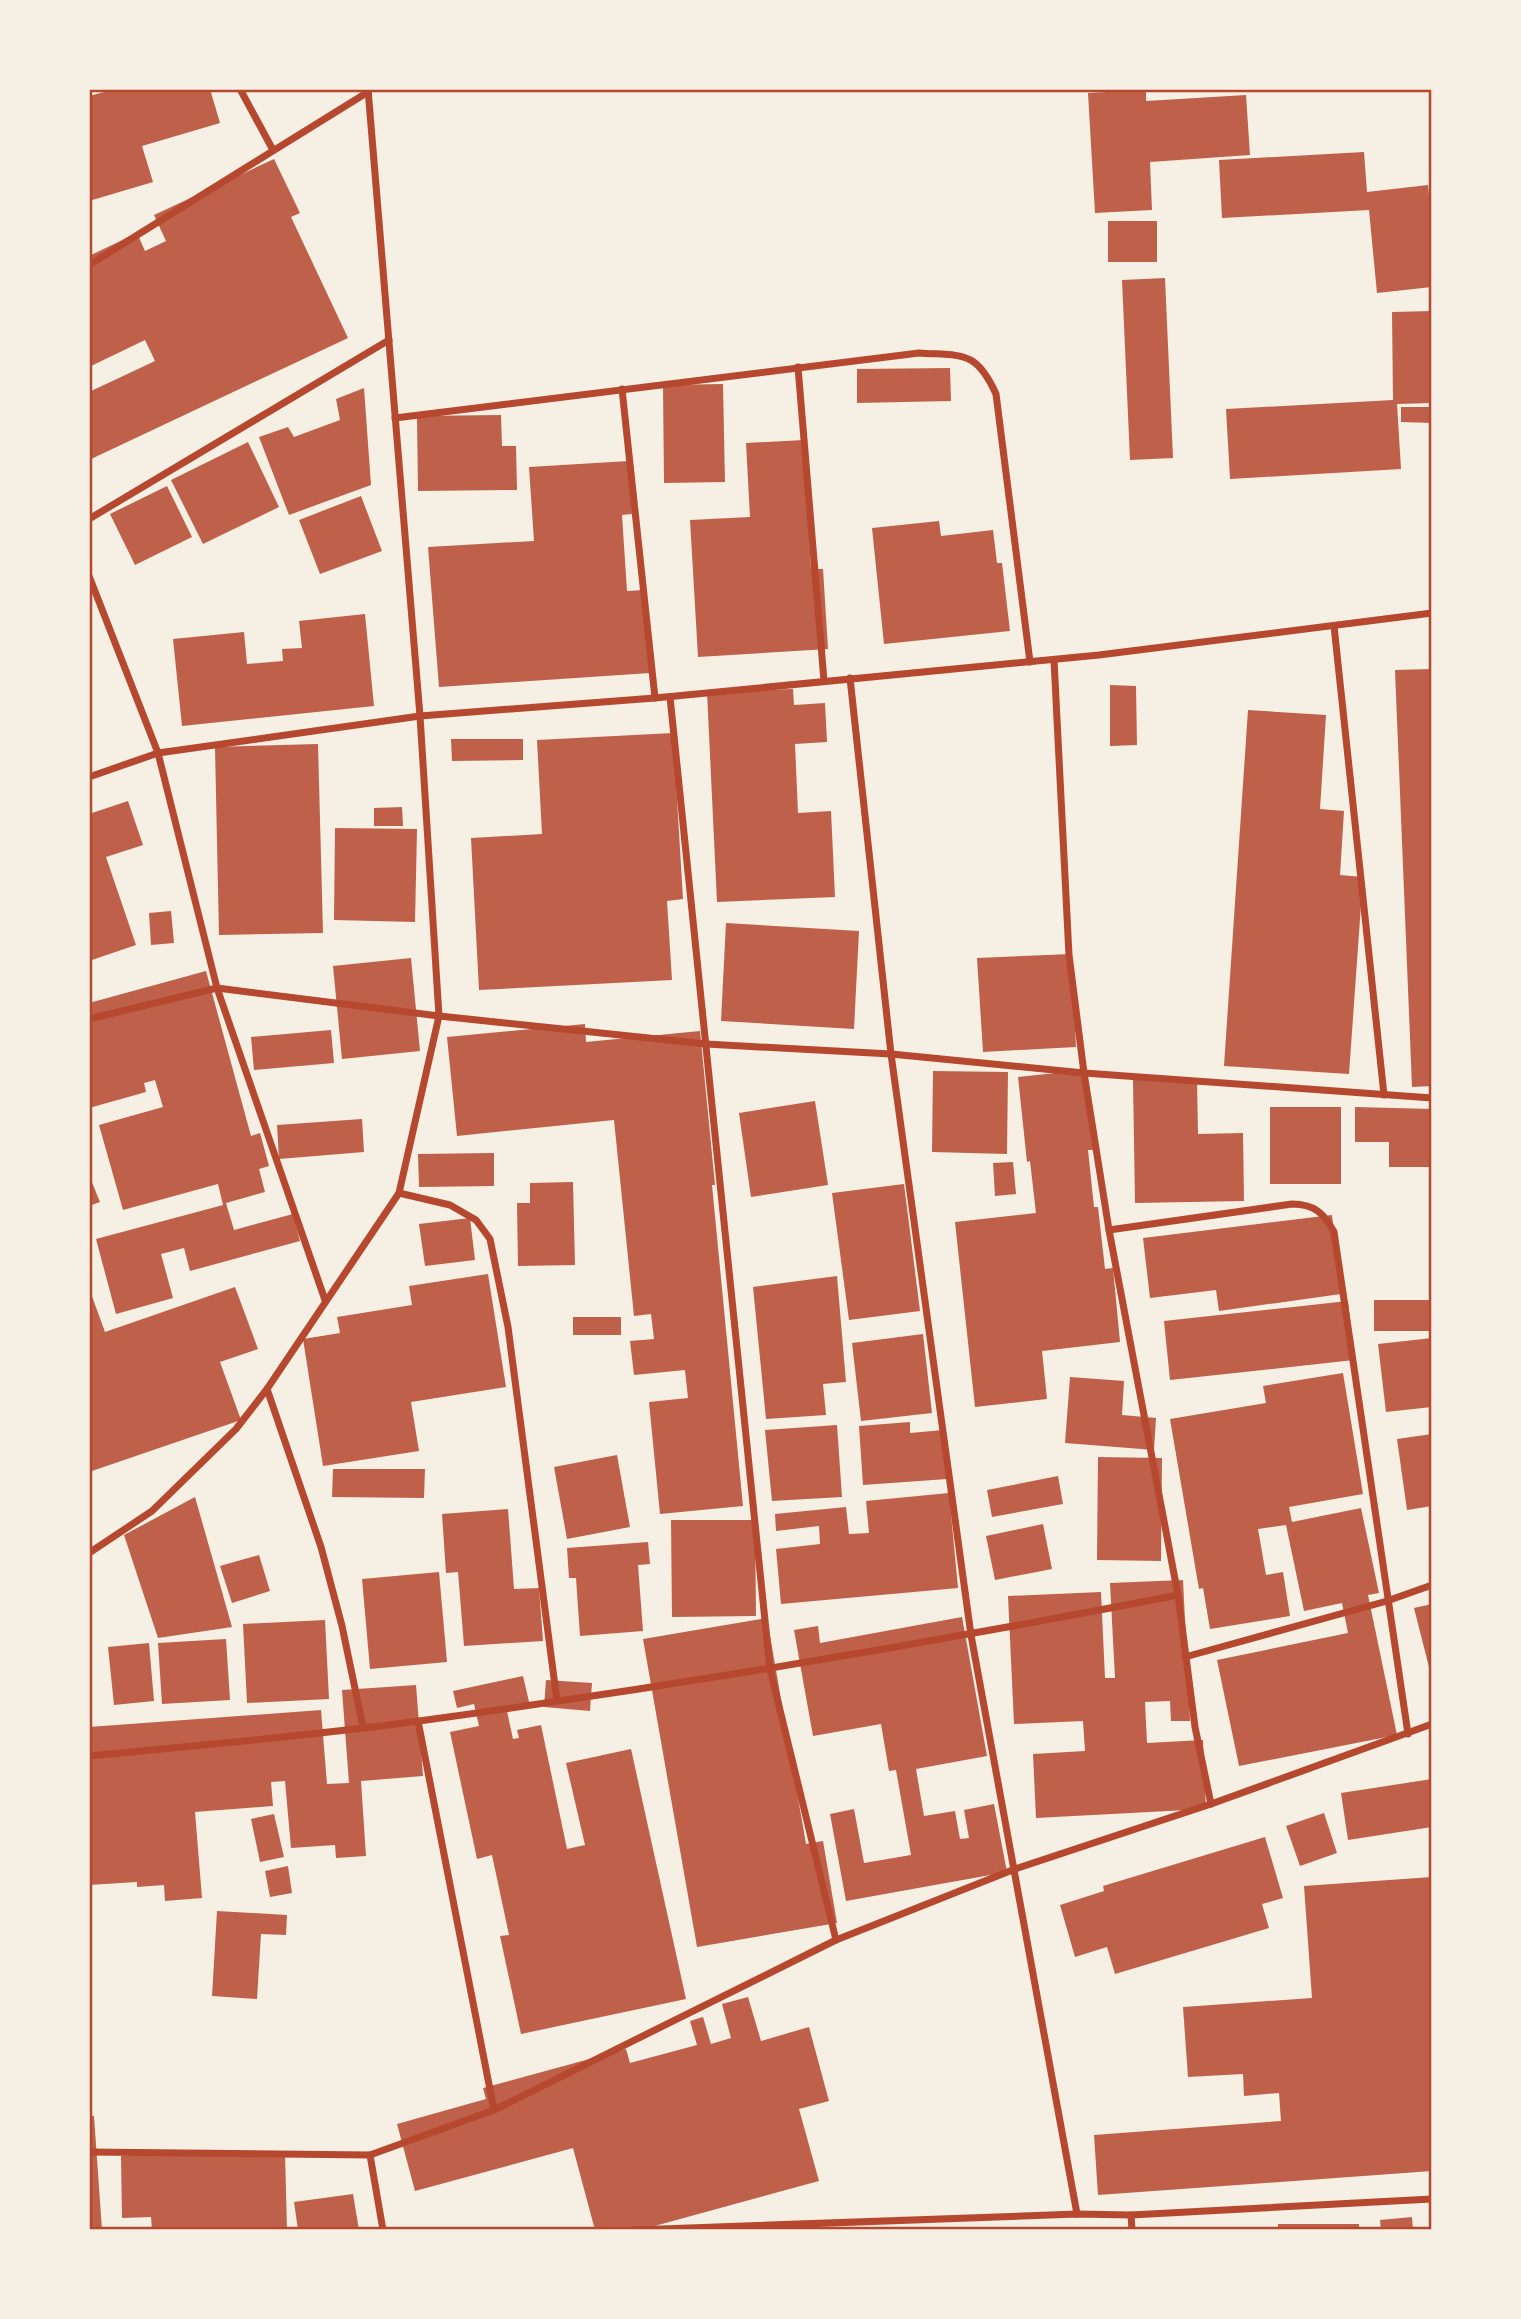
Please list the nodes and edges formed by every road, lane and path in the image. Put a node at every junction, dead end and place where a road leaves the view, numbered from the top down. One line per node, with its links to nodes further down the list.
1 (240, 89): 3 (street)
2 (368, 90): 3 (street); 5 (street)
3 (273, 150): 4 (street)
4 (89, 265)
5 (389, 340): 8 (street); 9 (street)
6 (798, 367): 7 (street); 14 (street); 16 (street)
7 (622, 389): 8 (street); 18 (street)
8 (395, 418): 19 (street)
9 (89, 519)
10 (89, 576): 20 (street)
11 (1432, 613): 12 (street)
12 (1334, 626): 13 (street); 28 (street)
13 (1054, 660): 14 (street); 27 (street)
14 (1030, 662): 15 (street)
15 (850, 678): 16 (street); 26 (street)
16 (824, 681): 17 (street)
17 (670, 697): 18 (street); 25 (street)
18 (655, 698): 19 (street)
19 (420, 716): 20 (street); 23 (street)
20 (158, 753): 21 (street); 22 (street)
21 (89, 777)
22 (217, 988): 23 (street); 24 (street); 32 (street)
23 (439, 1016): 25 (street); 30 (street)
24 (89, 1019)
25 (706, 1044): 26 (street); 40 (street)
26 (891, 1054): 27 (street); 38 (street)
27 (1084, 1073): 28 (street); 31 (street)
28 (1384, 1095): 29 (street)
29 (1432, 1098)
30 (399, 1193): 32 (street); 41 (street)
31 (1109, 1230): 36 (street); 37 (street)
32 (325, 1300): 33 (street)
33 (267, 1389): 34 (street); 44 (street)
34 (89, 1553)
35 (1432, 1585): 37 (street)
36 (1178, 1595): 38 (street); 39 (street)
37 (1387, 1601): 39 (street); 45 (street)
38 (971, 1635): 40 (street); 48 (street)
39 (1185, 1657): 47 (street)
40 (770, 1669): 41 (street); 49 (street)
41 (557, 1701): 42 (street)
42 (418, 1721): 44 (street); 50 (street)
43 (1432, 1724): 45 (street)
44 (363, 1727): 46 (street)
45 (1408, 1734): 47 (street)
46 (89, 1756)
47 (1211, 1804): 48 (street)
48 (1015, 1869): 49 (street); 54 (street)
49 (836, 1940): 50 (street)
50 (494, 2110): 52 (street)
51 (89, 2152): 52 (street)
52 (370, 2155): 56 (street)
53 (1432, 2199): 55 (street)
54 (1077, 2214): 55 (street); 57 (street)
55 (1131, 2215): 58 (street)
56 (383, 2230)
57 (634, 2230)
58 (1132, 2230)

